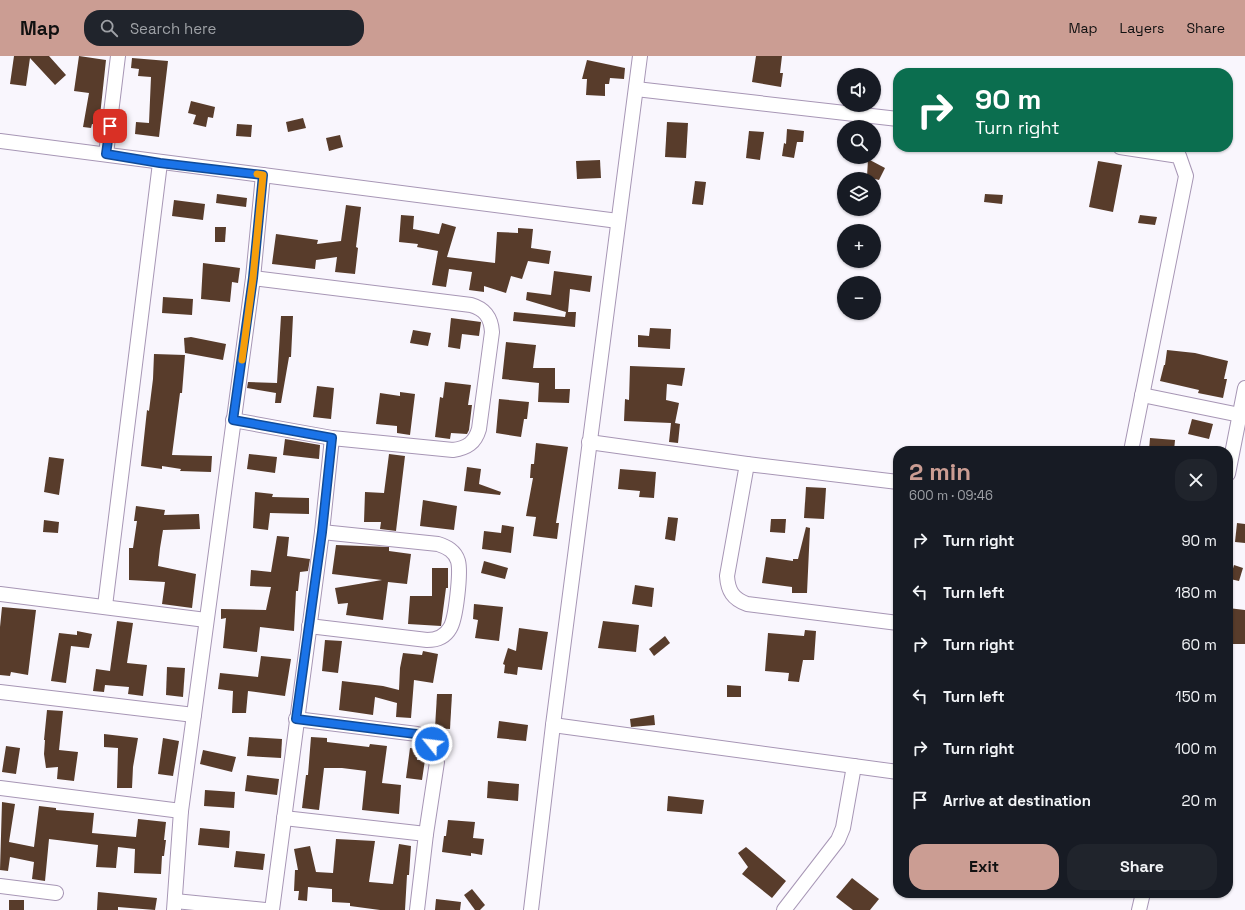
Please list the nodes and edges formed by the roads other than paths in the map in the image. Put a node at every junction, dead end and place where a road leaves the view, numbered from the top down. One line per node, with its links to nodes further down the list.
1 (118, 56): 7 (street)
2 (640, 56): 3 (street)
3 (636, 88): 4 (street); 10 (street)
4 (893, 118)
5 (0, 141): 7 (street)
6 (1153, 152): 13 (street)
7 (106, 154): 8 (street)
8 (160, 163): 9 (street); 24 (street)
9 (263, 175): 10 (street); 11 (street)
10 (618, 221): 17 (street)
11 (253, 278): 15 (street); 16 (street)
12 (1245, 388): 14 (street)
13 (1142, 394): 14 (street); 18 (street)
14 (1240, 415): 19 (street)
15 (233, 420): 16 (street); 25 (street)
16 (332, 438): 22 (street)
17 (589, 442): 20 (street); 31 (street)
18 (1132, 446)
19 (1233, 449)
20 (747, 464): 21 (street); 26 (street)
21 (893, 481)
22 (322, 532): 27 (street); 27 (street)
23 (0, 594): 24 (street)
24 (105, 606): 25 (street)
25 (206, 620): 29 (street)
26 (893, 622)
27 (309, 626): 30 (street)
28 (0, 692): 29 (street)
29 (194, 716): 35 (street)
30 (296, 719): 36 (street); 37 (street)
31 (553, 725): 32 (street); 45 (street)
32 (854, 766): 33 (street); 46 (street)
33 (893, 771)
34 (0, 788): 35 (street)
35 (181, 811): 41 (street)
36 (284, 818): 37 (street); 43 (street)
37 (426, 834): 44 (street)
38 (0, 886): 39 (street)
39 (56, 893)
40 (1142, 898): 47 (street)
41 (174, 905): 42 (street)
42 (265, 910)
43 (272, 910)
44 (417, 910)
45 (531, 910)
46 (784, 910)
47 (1139, 910)

